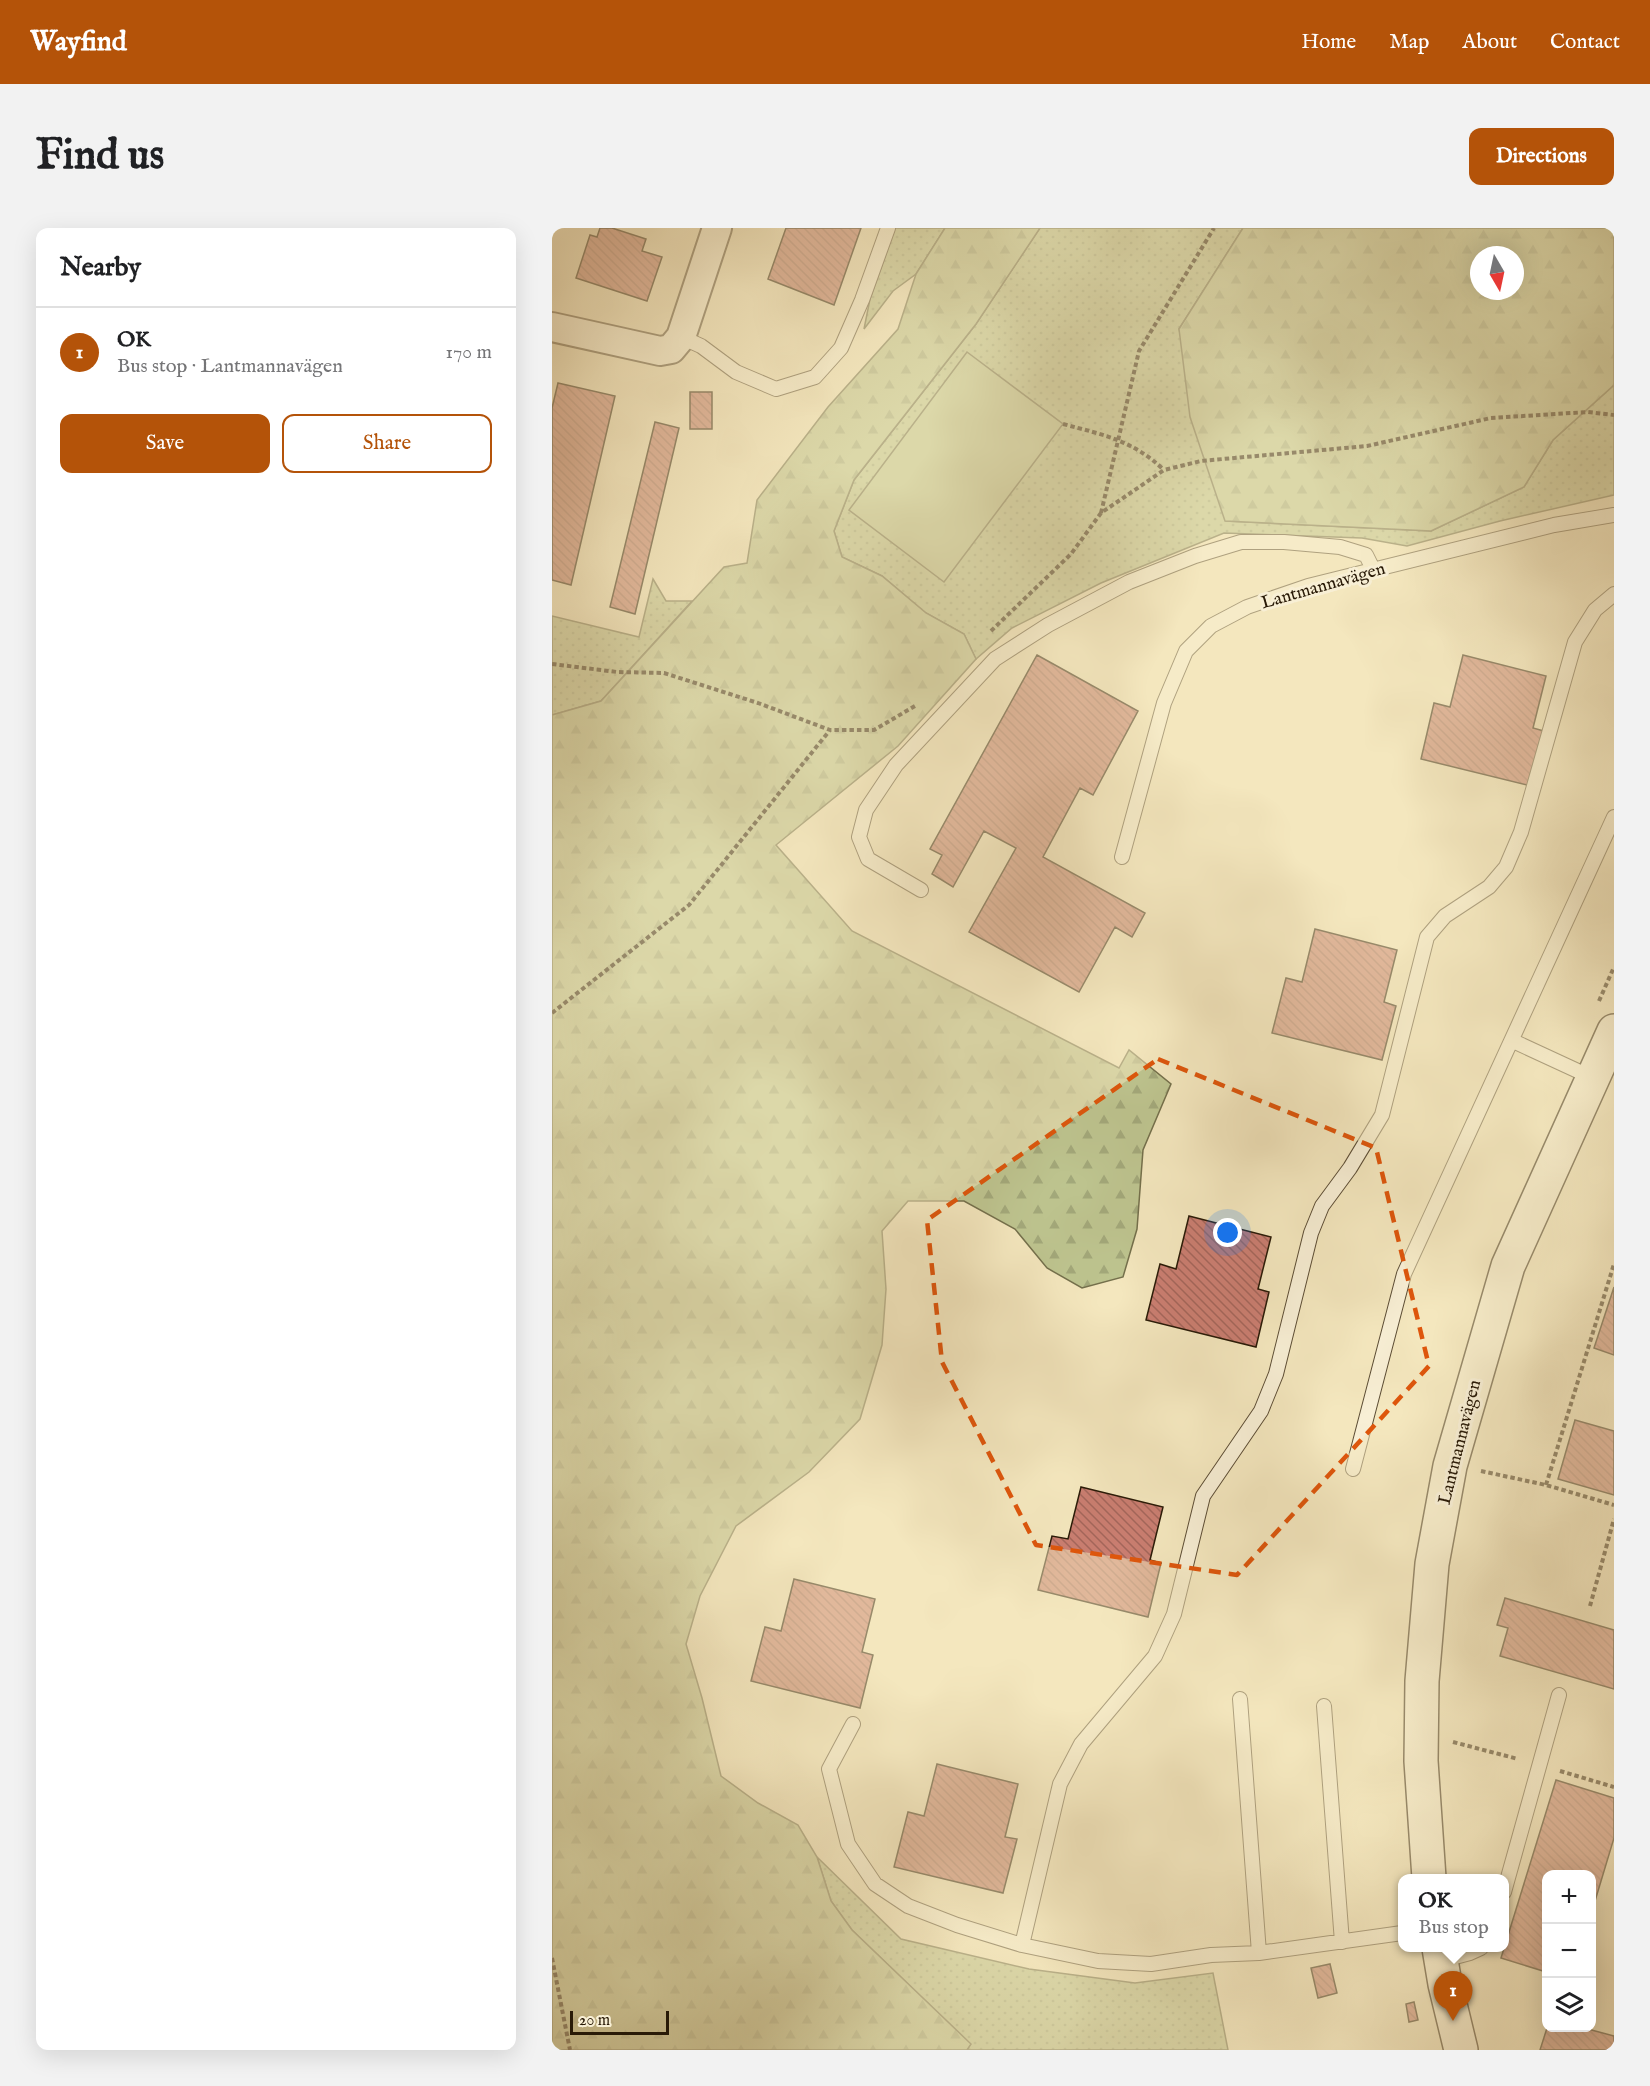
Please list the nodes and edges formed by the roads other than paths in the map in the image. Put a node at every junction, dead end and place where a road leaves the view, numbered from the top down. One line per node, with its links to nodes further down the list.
1 (717, 228): 4 (street)
2 (888, 228): 4 (lane)
3 (552, 327): 4 (street)
4 (676, 343)
5 (1614, 515): 6 (lane, Lantmannavägen)
6 (1373, 569): 9 (lane, Lantmannavägen); 10 (lane)
7 (1614, 594): 23 (lane)
8 (1614, 817): 12 (lane)
9 (1122, 857)
10 (921, 891)
11 (1614, 1031): 13 (street, Lantmannavägen)
12 (1513, 1041): 13 (lane); 14 (lane)
13 (1593, 1078): 19 (street, Lantmannavägen)
14 (1353, 1469)
15 (1559, 1695): 20 (lane)
16 (1240, 1699): 25 (lane)
17 (1324, 1706): 22 (lane)
18 (853, 1724): 23 (lane)
19 (1429, 1874)
20 (1509, 1874)
21 (1398, 1934): 22 (lane)
22 (1342, 1942): 25 (lane)
23 (1022, 1945): 25 (lane)
24 (1472, 1952): 26 (lane)
25 (1259, 1953)
26 (1439, 1954): 27 (street)
27 (1461, 2050)

